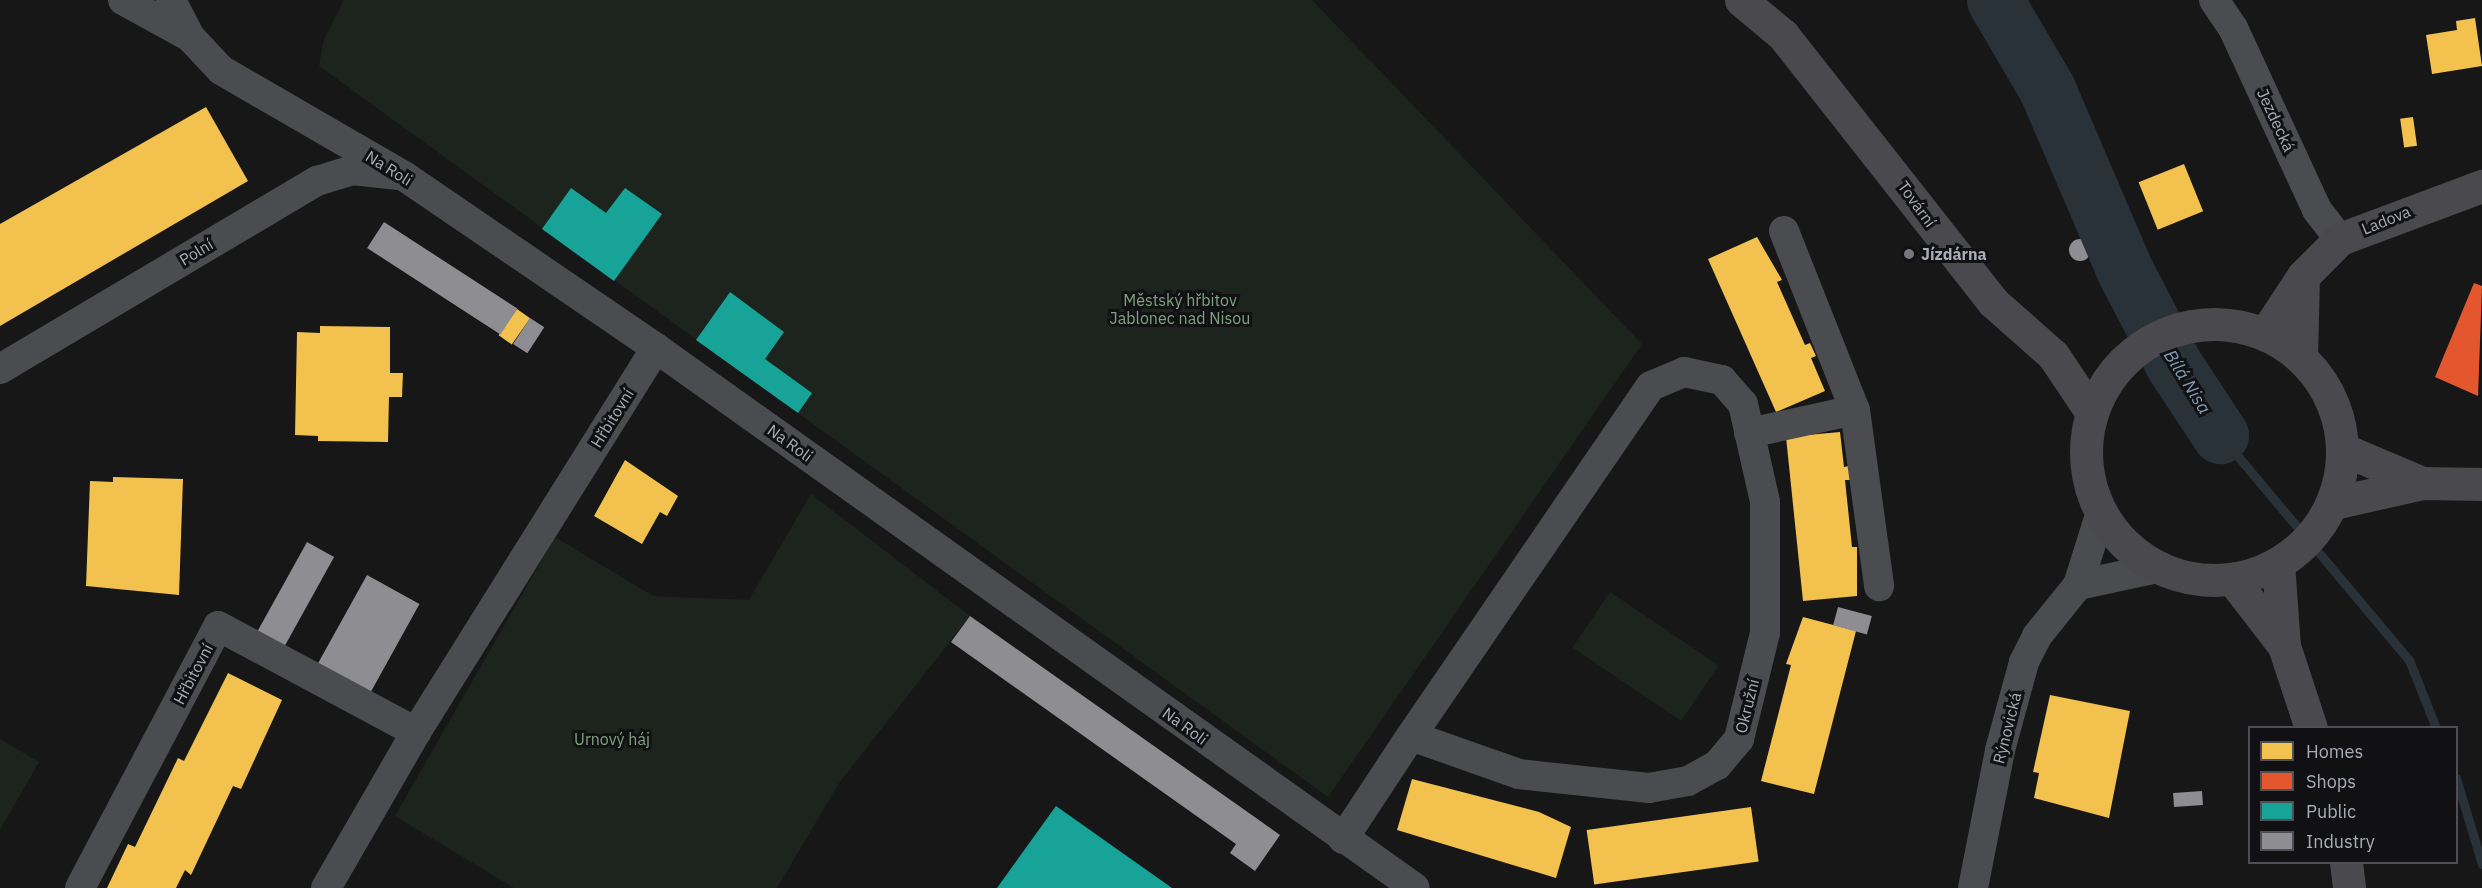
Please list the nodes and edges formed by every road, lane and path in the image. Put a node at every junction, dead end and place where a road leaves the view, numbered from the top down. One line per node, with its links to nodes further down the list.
1 (123, 0): 5 (street)
2 (171, 0): 5 (street, Na Roli)
3 (1741, 0): 13 (street, Tovární)
4 (2214, 0): 9 (street, Jezdecká)
5 (190, 37): 6 (street, Na Roli)
6 (404, 176): 12 (street, Na Roli); 16 (street, Polní)
7 (2482, 186): 9 (street, Ladova)
8 (1784, 231): 17 (street)
9 (2340, 239): 10 (street, Ladova)
10 (2303, 276): 11 (street, Ladova); 14 (street)
11 (2266, 332): 14 (street); 15 (street)
12 (656, 348): 32 (street, Hřbitovní); 34 (street, Na Roli)
13 (2053, 355): 15 (street); 18 (street, Tovární)
14 (2301, 358): 20 (street)
15 (2126, 360): 18 (street)
16 (0, 369)
17 (1855, 410): 19 (street); 29 (street)
18 (2090, 410): 24 (street)
19 (1749, 433): 33 (street, Okružní); 33 (street, Okružní)
20 (2342, 449): 21 (street); 23 (street)
21 (2422, 483): 22 (street); 23 (street)
22 (2482, 484)
23 (2330, 510): 25 (street)
24 (2101, 512): 26 (street); 28 (street, Rýnovická)
25 (2278, 563): 27 (street); 30 (street)
26 (2158, 568): 27 (street); 28 (street)
27 (2233, 580): 30 (street)
28 (2078, 585): 39 (street, Rýnovická)
29 (1879, 586)
30 (2284, 646): 31 (street)
31 (2310, 726)
32 (416, 732): 36 (street, Hřbitovní); 37 (street, Hřbitovní)
33 (1411, 736): 34 (street, Okružní)
34 (1343, 840): 38 (street, Na Roli)
35 (2346, 864): 40 (street)
36 (80, 888)
37 (326, 888)
38 (1415, 888)
39 (1973, 888)
40 (2349, 888)

